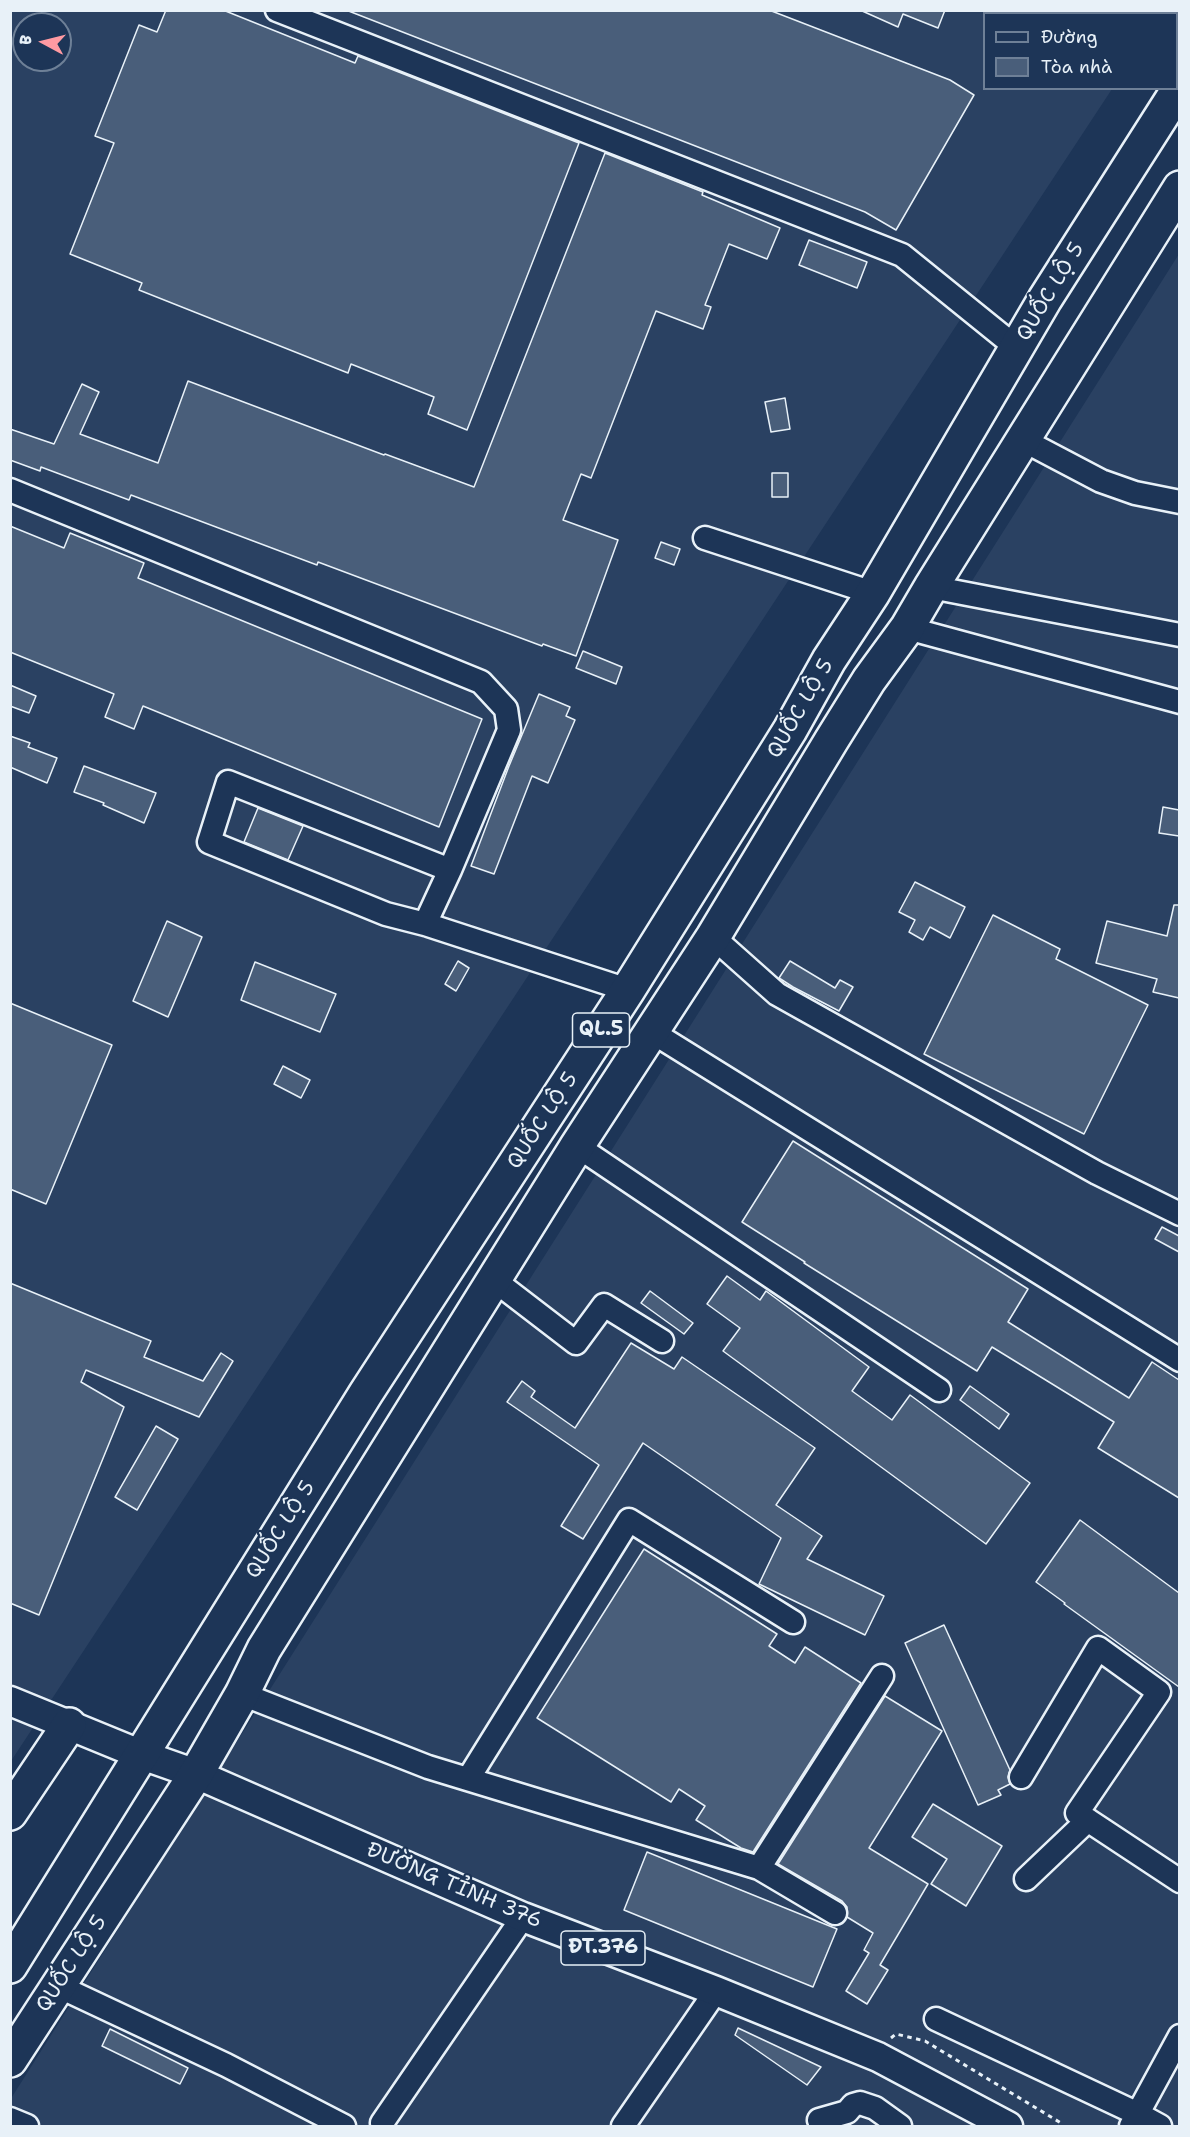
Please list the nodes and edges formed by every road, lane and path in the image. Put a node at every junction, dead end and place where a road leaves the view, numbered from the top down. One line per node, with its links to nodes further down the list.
1 (277, 10): 4 (lane)
2 (1177, 90): 4 (highway, QUỐC LỘ 5 / QL.5)
3 (1179, 188): 5 (highway, QUỐC LỘ 5 / QL.5)
4 (1017, 348): 10 (highway, QUỐC LỘ 5 / QL.5)
5 (1023, 440): 7 (lane); 9 (highway, QUỐC LỘ 5 / QL.5)
6 (10, 490): 14 (lane)
7 (1179, 502)
8 (705, 538): 10 (lane)
9 (930, 587): 11 (highway, QUỐC LỘ 5 / QL.5); 12 (lane)
10 (873, 593): 17 (highway, QUỐC LỘ 5 / QL.5)
11 (908, 628): 13 (lane); 16 (highway, QUỐC LỘ 5 / QL.5)
12 (1179, 635)
13 (1179, 702)
14 (450, 870): 15 (lane); 15 (lane)
15 (425, 924): 17 (lane)
16 (713, 937): 18 (highway, QUỐC LỘ 5 / QL.5); 20 (lane)
17 (628, 990): 30 (highway, QUỐC LỘ 5 / QL.5)
18 (652, 1032): 19 (highway, QUỐC LỘ 5 / QL.5); 23 (lane)
19 (577, 1146): 21 (highway, QUỐC LỘ 5 / QL.5); 24 (lane)
20 (1179, 1214)
21 (494, 1280): 22 (lane); 27 (highway, QUỐC LỘ 5 / QL.5)
22 (662, 1341)
23 (1179, 1360)
24 (939, 1390)
25 (793, 1622): 33 (lane)
26 (882, 1676): 36 (lane)
27 (242, 1694): 31 (highway, QUỐC LỘ 5 / QL.5); 33 (lane)
28 (10, 1701): 29 (main road, ĐƯỜNG TỈNH 376)
29 (69, 1725): 30 (main road, ĐƯỜNG TỈNH 376); 34 (highway)
30 (142, 1755): 31 (main road, ĐƯỜNG TỈNH 376); 41 (highway, QUỐC LỘ 5 / QL.5)
31 (196, 1774): 40 (main road, ĐƯỜNG TỈNH 376 / ĐT.376); 42 (highway, QUỐC LỘ 5 / QL.5)
32 (1021, 1777): 35 (lane)
33 (468, 1779): 36 (lane)
34 (10, 1813)
35 (1088, 1820): 37 (lane); 38 (lane)
36 (759, 1868): 39 (lane)
37 (1026, 1879)
38 (1179, 1881)
39 (835, 1913)
40 (523, 1917): 43 (main road, ĐƯỜNG TỈNH 376 / ĐT.376); 52 (lane)
41 (10, 1966)
42 (58, 1986): 47 (highway, QUỐC LỘ 5 / QL.5); 55 (lane)
43 (716, 1991): 46 (main road, ĐƯỜNG TỈNH 376 / ĐT.376); 56 (lane)
44 (936, 2019): 51 (lane)
45 (1179, 2036): 51 (lane)
46 (878, 2057): 53 (main road, ĐƯỜNG TỈNH 376 / ĐT.376); 58 (path)
47 (10, 2060)
48 (10, 2119): 54 (lane)
49 (853, 2119): 50 (lane); 57 (lane)
50 (819, 2120)
51 (1135, 2120): 59 (lane)
52 (382, 2125)
53 (997, 2125)
54 (27, 2127)
55 (344, 2127)
56 (623, 2127)
57 (900, 2127)
58 (1059, 2127)
59 (1160, 2127)

